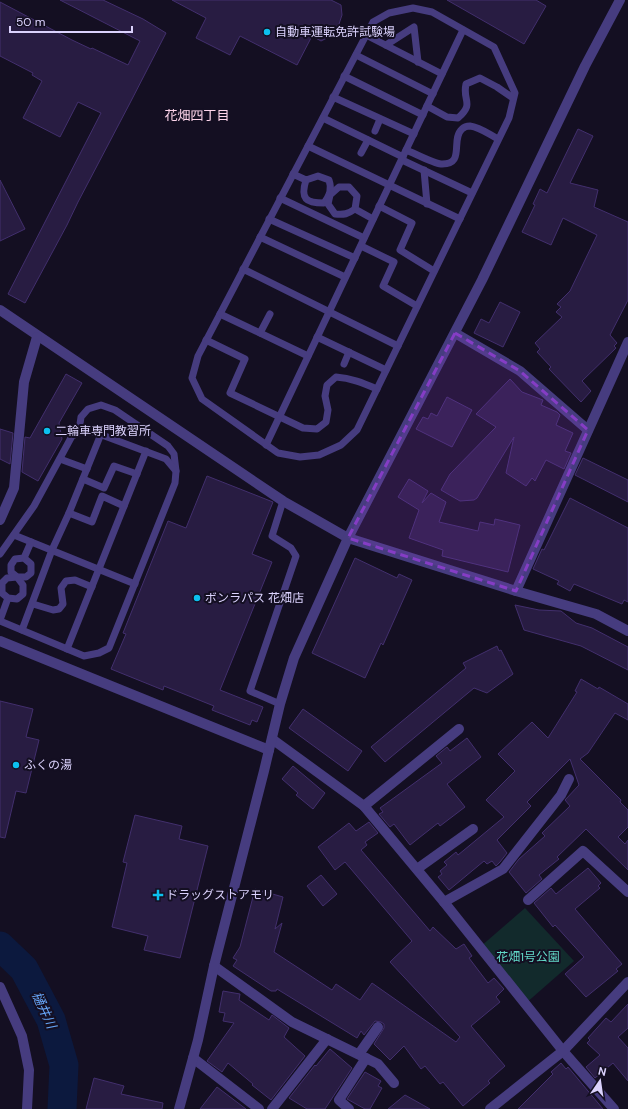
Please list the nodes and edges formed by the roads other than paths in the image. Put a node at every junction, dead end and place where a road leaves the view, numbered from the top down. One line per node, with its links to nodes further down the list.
1 (620, 0): 48 (street)
2 (464, 30): 3 (lane); 7 (lane); 11 (lane)
3 (366, 35): 4 (lane); 5 (lane)
4 (386, 45): 6 (lane); 6 (lane)
5 (356, 56): 8 (lane); 9 (lane)
6 (418, 62): 7 (lane)
7 (442, 74): 9 (lane)
8 (344, 76): 10 (lane); 13 (lane)
9 (433, 94): 12 (lane)
10 (333, 97): 14 (lane); 15 (lane)
11 (514, 98): 12 (lane); 18 (lane)
12 (427, 106): 13 (lane)
13 (423, 115): 17 (lane)
14 (323, 118): 19 (lane); 20 (lane)
15 (380, 119): 16 (lane); 17 (lane)
16 (375, 131)
17 (414, 134): 22 (lane)
18 (498, 139): 22 (lane); 27 (lane)
19 (368, 140): 21 (lane); 22 (lane)
20 (308, 146): 24 (lane); 26 (lane)
21 (361, 153)
22 (404, 156): 23 (lane); 26 (lane)
23 (424, 170): 27 (lane); 30 (lane)
24 (293, 174): 25 (lane); 29 (lane)
25 (306, 180): 28 (lane); 28 (lane)
26 (390, 184): 30 (lane); 31 (lane)
27 (472, 193): 35 (lane)
28 (330, 195): 32 (lane); 32 (lane)
29 (280, 198): 33 (lane); 37 (lane)
30 (428, 204): 35 (lane)
31 (379, 206): 34 (lane); 40 (lane)
32 (355, 209): 34 (lane)
33 (269, 219): 36 (lane); 38 (lane)
34 (373, 219): 37 (lane)
35 (460, 219): 40 (lane)
36 (260, 237): 39 (lane); 41 (lane)
37 (362, 242): 38 (lane); 42 (lane)
38 (355, 258): 41 (lane)
39 (243, 269): 44 (lane); 45 (lane)
40 (434, 271): 42 (lane)
41 (346, 277): 44 (lane)
42 (417, 306): 53 (lane)
43 (0, 310): 49 (street)
44 (329, 311): 50 (lane); 53 (lane)
45 (220, 314): 47 (lane); 51 (lane)
46 (270, 314): 47 (lane)
47 (260, 333): 55 (lane)
48 (455, 333): 60 (street); 75 (street)
49 (37, 337): 70 (street); 73 (street)
50 (317, 337): 54 (lane); 55 (lane)
51 (206, 340): 59 (lane); 63 (lane)
52 (628, 342): 60 (street)
53 (398, 346): 57 (lane)
54 (349, 352): 56 (lane); 57 (lane)
55 (308, 356): 59 (lane)
56 (344, 364)
57 (386, 370): 58 (lane)
58 (377, 389): 59 (lane); 63 (lane)
59 (279, 416): 63 (lane)
60 (588, 430): 84 (street)
61 (83, 431): 62 (lane); 65 (lane); 67 (lane)
62 (101, 434): 64 (lane); 66 (lane)
63 (266, 445)
64 (146, 451): 67 (lane); 68 (lane)
65 (60, 459): 66 (lane); 74 (lane)
66 (87, 469): 69 (lane)
67 (176, 471): 82 (lane)
68 (137, 474): 69 (lane); 71 (lane)
69 (83, 479): 72 (lane)
70 (283, 501): 75 (street); 92 (lane)
71 (124, 506): 72 (lane); 80 (lane)
72 (69, 513): 77 (lane)
73 (0, 520)
74 (14, 535): 76 (lane); 78 (lane)
75 (348, 538): 84 (street); 92 (street)
76 (31, 542): 77 (lane); 79 (lane)
77 (52, 550): 80 (lane); 86 (lane)
78 (0, 554)
79 (24, 558): 81 (lane); 81 (lane)
80 (98, 569): 82 (lane); 83 (lane)
81 (17, 577): 85 (lane); 85 (lane)
82 (135, 584): 91 (lane)
83 (92, 587): 86 (lane); 91 (lane)
84 (516, 591): 89 (street)
85 (8, 598): 87 (lane)
86 (32, 604): 88 (lane)
87 (0, 620): 88 (lane)
88 (22, 630): 91 (lane)
89 (628, 631)
90 (0, 641): 95 (street)
91 (67, 649)
92 (280, 704): 94 (street)
93 (460, 729): 97 (street)
94 (272, 739): 95 (street); 97 (street)
95 (269, 750): 103 (street)
96 (569, 779): 102 (street)
97 (364, 806): 99 (street)
98 (473, 829): 99 (street)
99 (417, 869): 102 (street)
100 (628, 892): 101 (street)
101 (528, 900)
102 (444, 902): 108 (street)
103 (214, 966): 107 (street); 110 (street)
104 (628, 982): 108 (street)
105 (0, 987): 112 (street)
106 (378, 1027): 109 (street)
107 (327, 1039): 109 (street); 115 (street)
108 (563, 1051): 117 (street); 118 (street)
109 (363, 1056): 111 (street); 116 (street)
110 (193, 1058): 113 (street); 114 (street)
111 (394, 1083)
112 (27, 1109)
113 (179, 1109)
114 (259, 1109)
115 (272, 1109)
116 (350, 1109)
117 (490, 1109)
118 (614, 1109)

